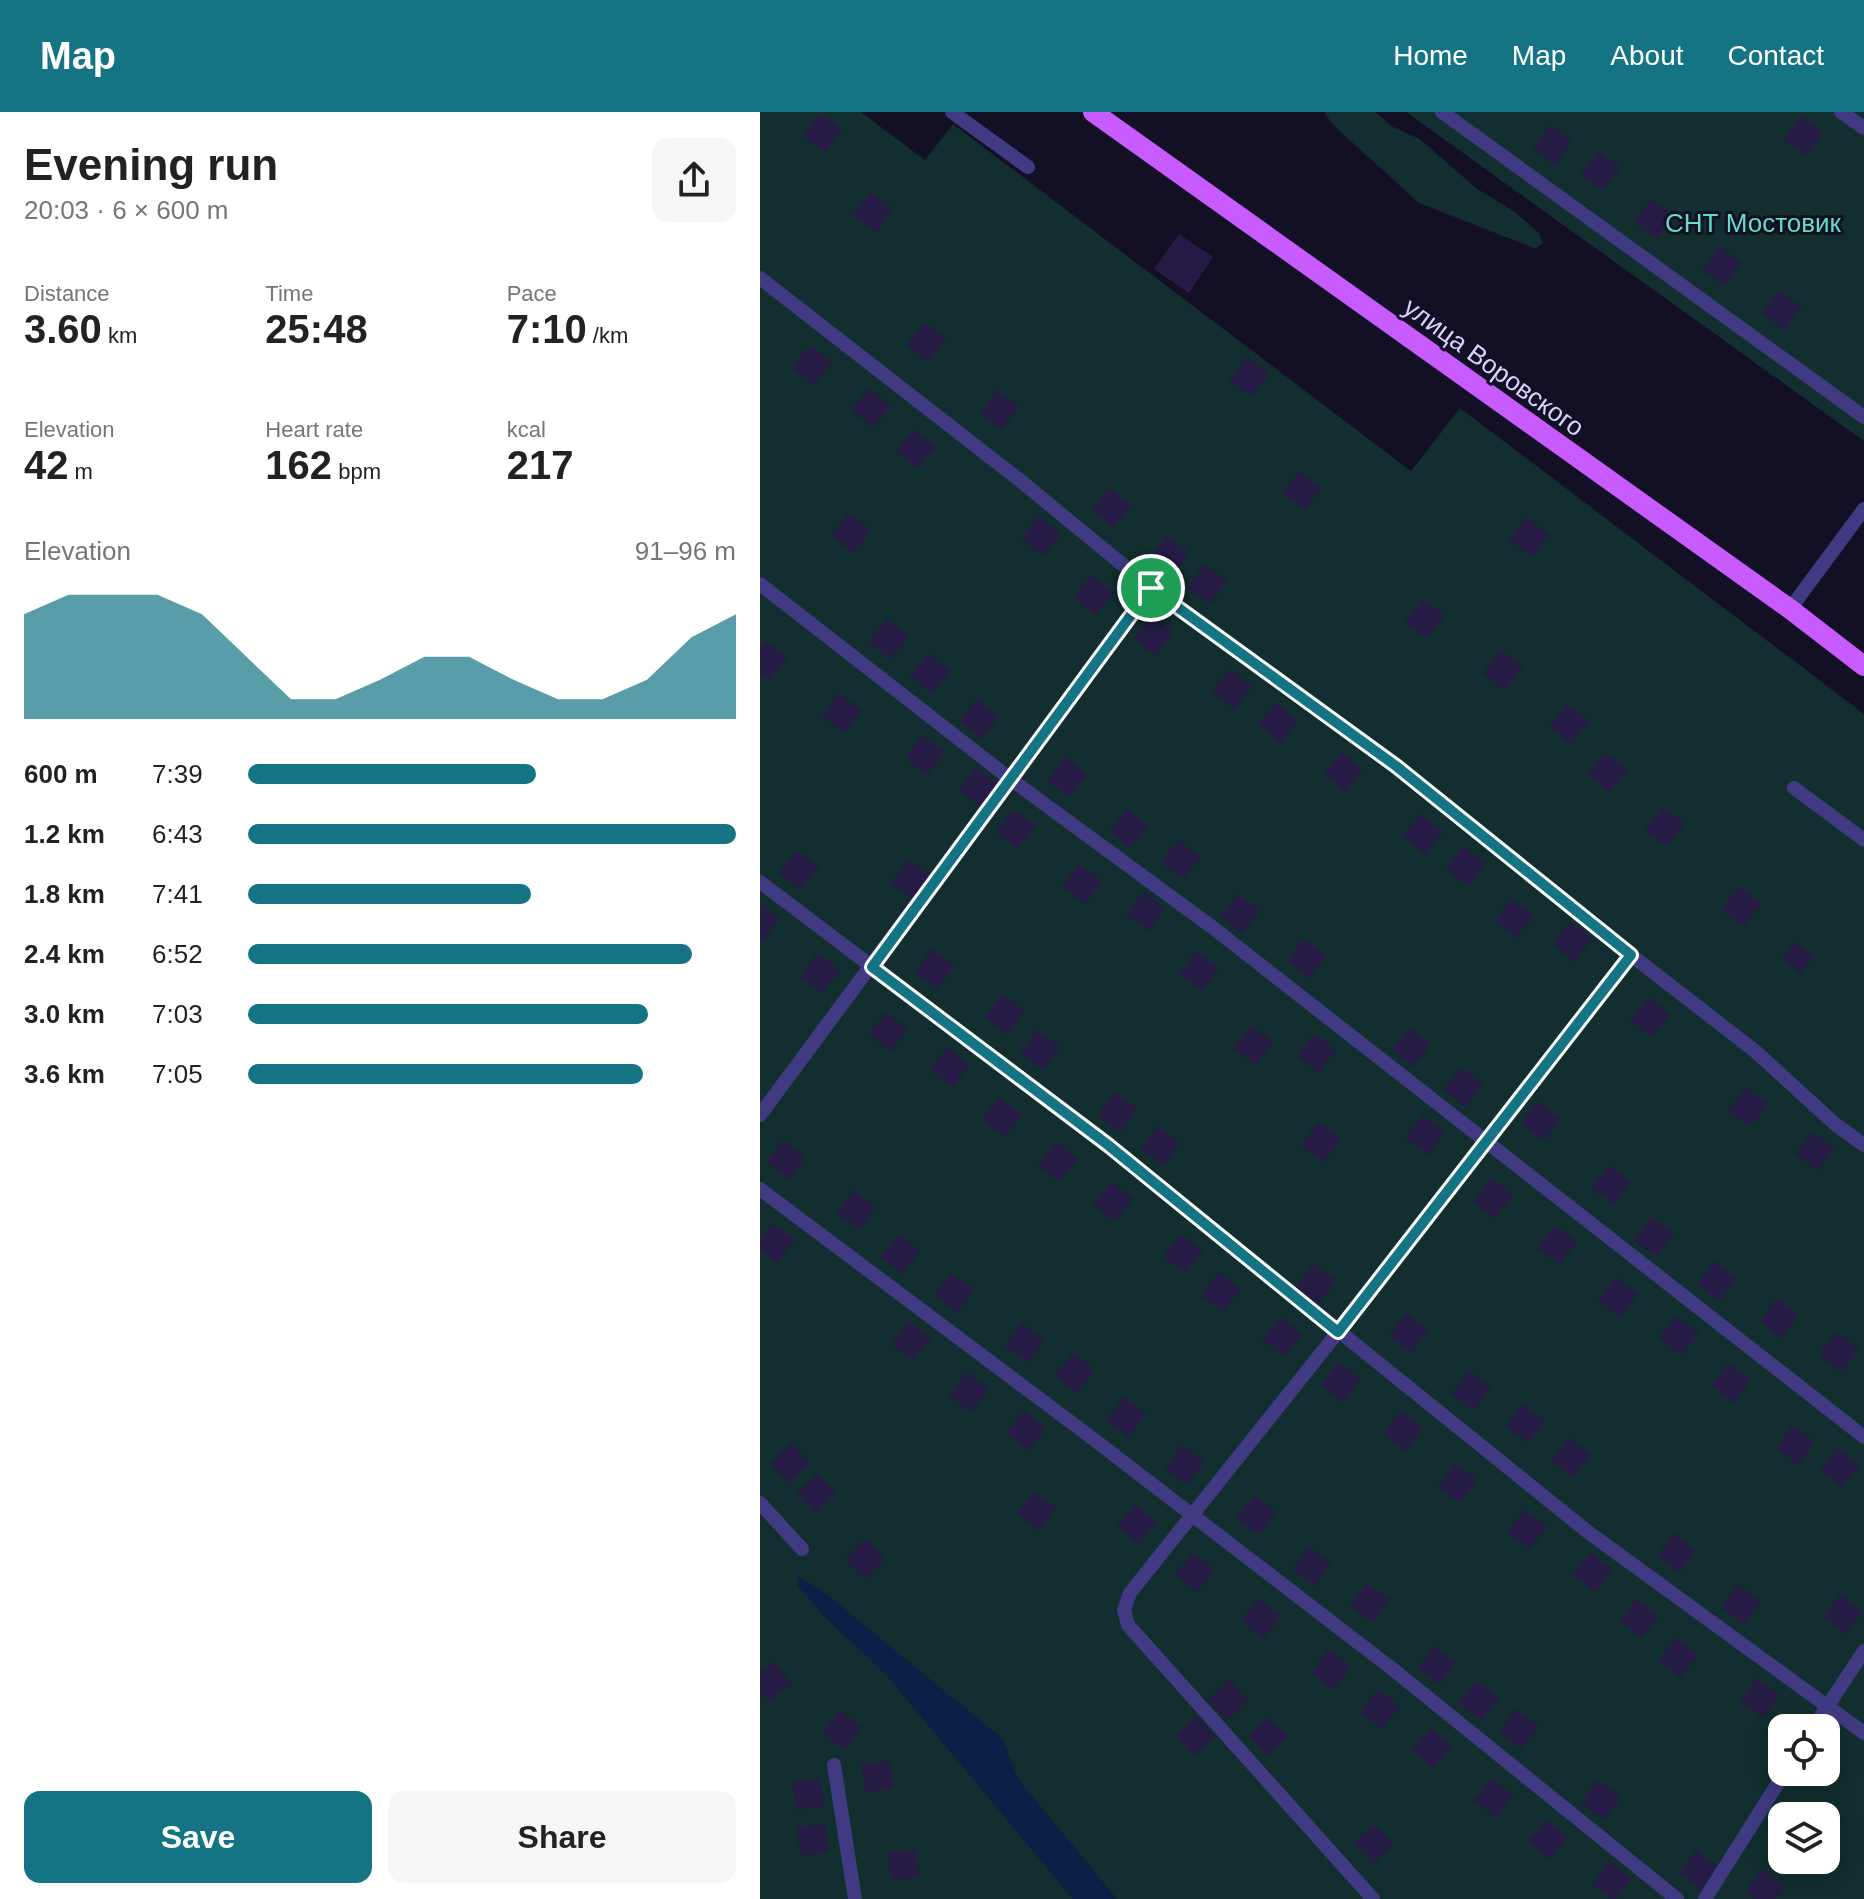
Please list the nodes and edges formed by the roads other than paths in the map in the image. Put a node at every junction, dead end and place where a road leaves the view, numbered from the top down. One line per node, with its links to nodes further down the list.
1 (952, 112): 6 (lane)
2 (1093, 112): 12 (main road, улица Воровского)
3 (1442, 112): 8 (lane)
4 (1841, 112): 5 (lane)
5 (1864, 128)
6 (1028, 167)
7 (760, 278): 11 (lane)
8 (1864, 417)
9 (1864, 509): 12 (lane)
10 (760, 584): 14 (lane)
11 (1151, 588): 14 (lane); 18 (lane)
12 (1790, 609): 13 (main road, улица Воровского)
13 (1864, 666)
14 (1009, 778): 19 (lane); 21 (lane)
15 (1794, 788): 16 (lane)
16 (1864, 840)
17 (760, 882): 19 (lane)
18 (1631, 955): 21 (lane); 22 (lane)
19 (872, 967): 20 (lane); 24 (lane)
20 (760, 1115)
21 (1486, 1142): 24 (lane); 25 (lane)
22 (1864, 1145)
23 (760, 1189): 27 (lane)
24 (1338, 1332): 27 (lane); 30 (lane)
25 (1864, 1437)
26 (760, 1503): 28 (lane)
27 (1191, 1516): 36 (lane); 37 (lane)
28 (802, 1549)
29 (1864, 1651): 30 (lane)
30 (1827, 1705): 31 (lane); 32 (lane)
31 (1822, 1714)
32 (1864, 1733)
33 (834, 1765): 35 (lane)
34 (1776, 1786): 38 (lane)
35 (855, 1899)
36 (1373, 1899)
37 (1677, 1899)
38 (1705, 1899)

